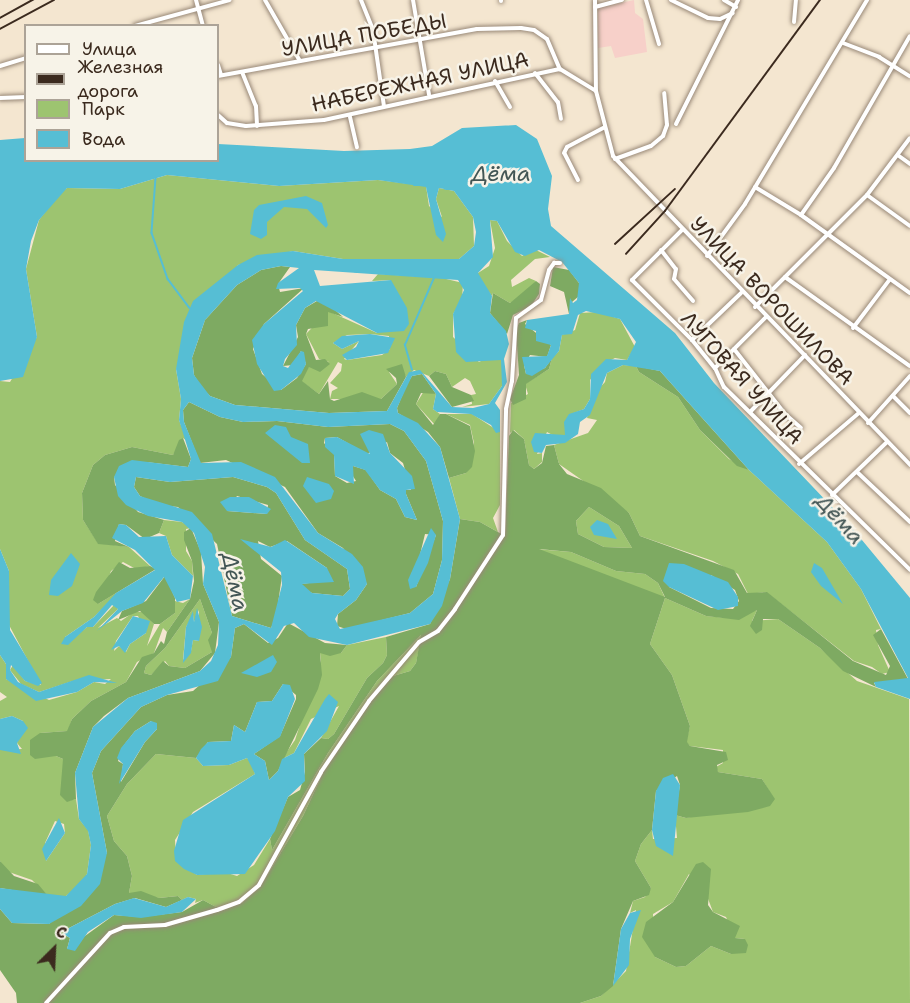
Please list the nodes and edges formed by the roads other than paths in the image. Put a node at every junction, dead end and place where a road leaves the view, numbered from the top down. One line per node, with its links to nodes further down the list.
1 (196, 0): 16 (street)
2 (230, 0): 16 (street)
3 (265, 0): 27 (street)
4 (361, 0): 25 (street)
5 (413, 0): 22 (street)
6 (595, 0): 14 (street)
7 (622, 0): 14 (street)
8 (646, 0): 24 (street)
9 (671, 0): 17 (street)
10 (724, 0): 15 (street)
11 (738, 0): 15 (street)
12 (796, 0): 18 (street)
13 (867, 0): 23 (street)
14 (595, 7): 36 (street)
15 (736, 7): 17 (street)
16 (198, 9): 19 (street); 20 (street)
17 (734, 12): 46 (street)
18 (794, 22)
19 (142, 24)
20 (202, 24)
21 (910, 36): 29 (street)
22 (420, 40): 25 (street, УЛИЦА ПОБЕДЫ); 30 (street, УЛИЦА ПОБЕДЫ); 38 (street)
23 (843, 43): 29 (street); 55 (street)
24 (659, 44)
25 (375, 49): 27 (street, УЛИЦА ПОБЕДЫ); 41 (street)
26 (24, 59): 28 (street)
27 (300, 61): 31 (street, УЛИЦА ПОБЕДЫ)
28 (0, 66)
29 (895, 66): 34 (street); 57 (street)
30 (560, 69): 32 (street, НАБЕРЕЖНАЯ УЛИЦА); 36 (street)
31 (242, 72): 33 (street, УЛИЦА ПОБЕДЫ); 47 (street)
32 (535, 73): 35 (street, НАБЕРЕЖНАЯ УЛИЦА); 45 (street)
33 (219, 75)
34 (910, 76)
35 (495, 81): 38 (street, НАБЕРЕЖНАЯ УЛИЦА); 42 (street)
36 (596, 91): 48 (street)
37 (664, 93): 52 (street)
38 (429, 95): 41 (street, НАБЕРЕЖНАЯ УЛИЦА)
39 (24, 97): 40 (street)
40 (0, 98)
41 (384, 106): 44 (street, НАБЕРЕЖНАЯ УЛИЦА)
42 (510, 107)
43 (219, 116): 47 (street, НАБЕРЕЖНАЯ УЛИЦА)
44 (350, 117): 47 (street, НАБЕРЕЖНАЯ УЛИЦА); 50 (street)
45 (561, 119)
46 (676, 124)
47 (257, 126)
48 (605, 127): 52 (street); 54 (street)
49 (910, 138): 51 (street)
50 (357, 147)
51 (899, 156): 53 (street); 56 (street)
52 (614, 157): 59 (street, УЛИЦА ВОРОШИЛОВА)
53 (910, 164)
54 (578, 180)
55 (754, 187): 57 (street); 62 (street)
56 (867, 195): 58 (street); 60 (street)
57 (801, 214): 60 (street)
58 (910, 226)
59 (682, 230): 61 (street); 62 (street, УЛИЦА ВОРОШИЛОВА)
60 (829, 234): 64 (street); 65 (street)
61 (661, 250): 68 (street); 72 (street, ЛУГОВАЯ УЛИЦА)
62 (708, 256): 66 (street, УЛИЦА ВОРОШИЛОВА)
63 (560, 263): 92 (street)
64 (785, 277): 69 (street); 71 (street)
65 (890, 279): 67 (street); 71 (street)
66 (741, 293): 69 (street, УЛИЦА ВОРОШИЛОВА); 72 (street)
67 (910, 293)
68 (693, 301)
69 (755, 307): 70 (street, УЛИЦА ВОРОШИЛОВА)
70 (766, 317): 73 (street); 74 (street, УЛИЦА ВОРОШИЛОВА)
71 (853, 328): 75 (street)
72 (692, 340): 76 (street, ЛУГОВАЯ УЛИЦА)
73 (734, 349): 76 (street); 78 (street)
74 (805, 355): 78 (street); 81 (street, УЛИЦА ВОРОШИЛОВА)
75 (910, 366)
76 (716, 368): 80 (street, ЛУГОВАЯ УЛИЦА)
77 (910, 376): 79 (street)
78 (768, 394): 80 (street); 84 (street)
79 (893, 396): 82 (street); 83 (street)
80 (751, 411): 86 (street, ЛУГОВАЯ УЛИЦА)
81 (859, 413): 83 (street, УЛИЦА ВОРОШИЛОВА); 86 (street)
82 (910, 413)
83 (868, 423): 85 (street, УЛИЦА ВОРОШИЛОВА)
84 (801, 428)
85 (887, 442): 87 (street, УЛИЦА ВОРОШИЛОВА); 88 (street)
86 (799, 464): 89 (street, ЛУГОВАЯ УЛИЦА)
87 (910, 465)
88 (857, 471): 89 (street); 90 (street)
89 (832, 495): 91 (street, ЛУГОВАЯ УЛИЦА)
90 (910, 522)
91 (910, 570)
92 (46, 1003)

